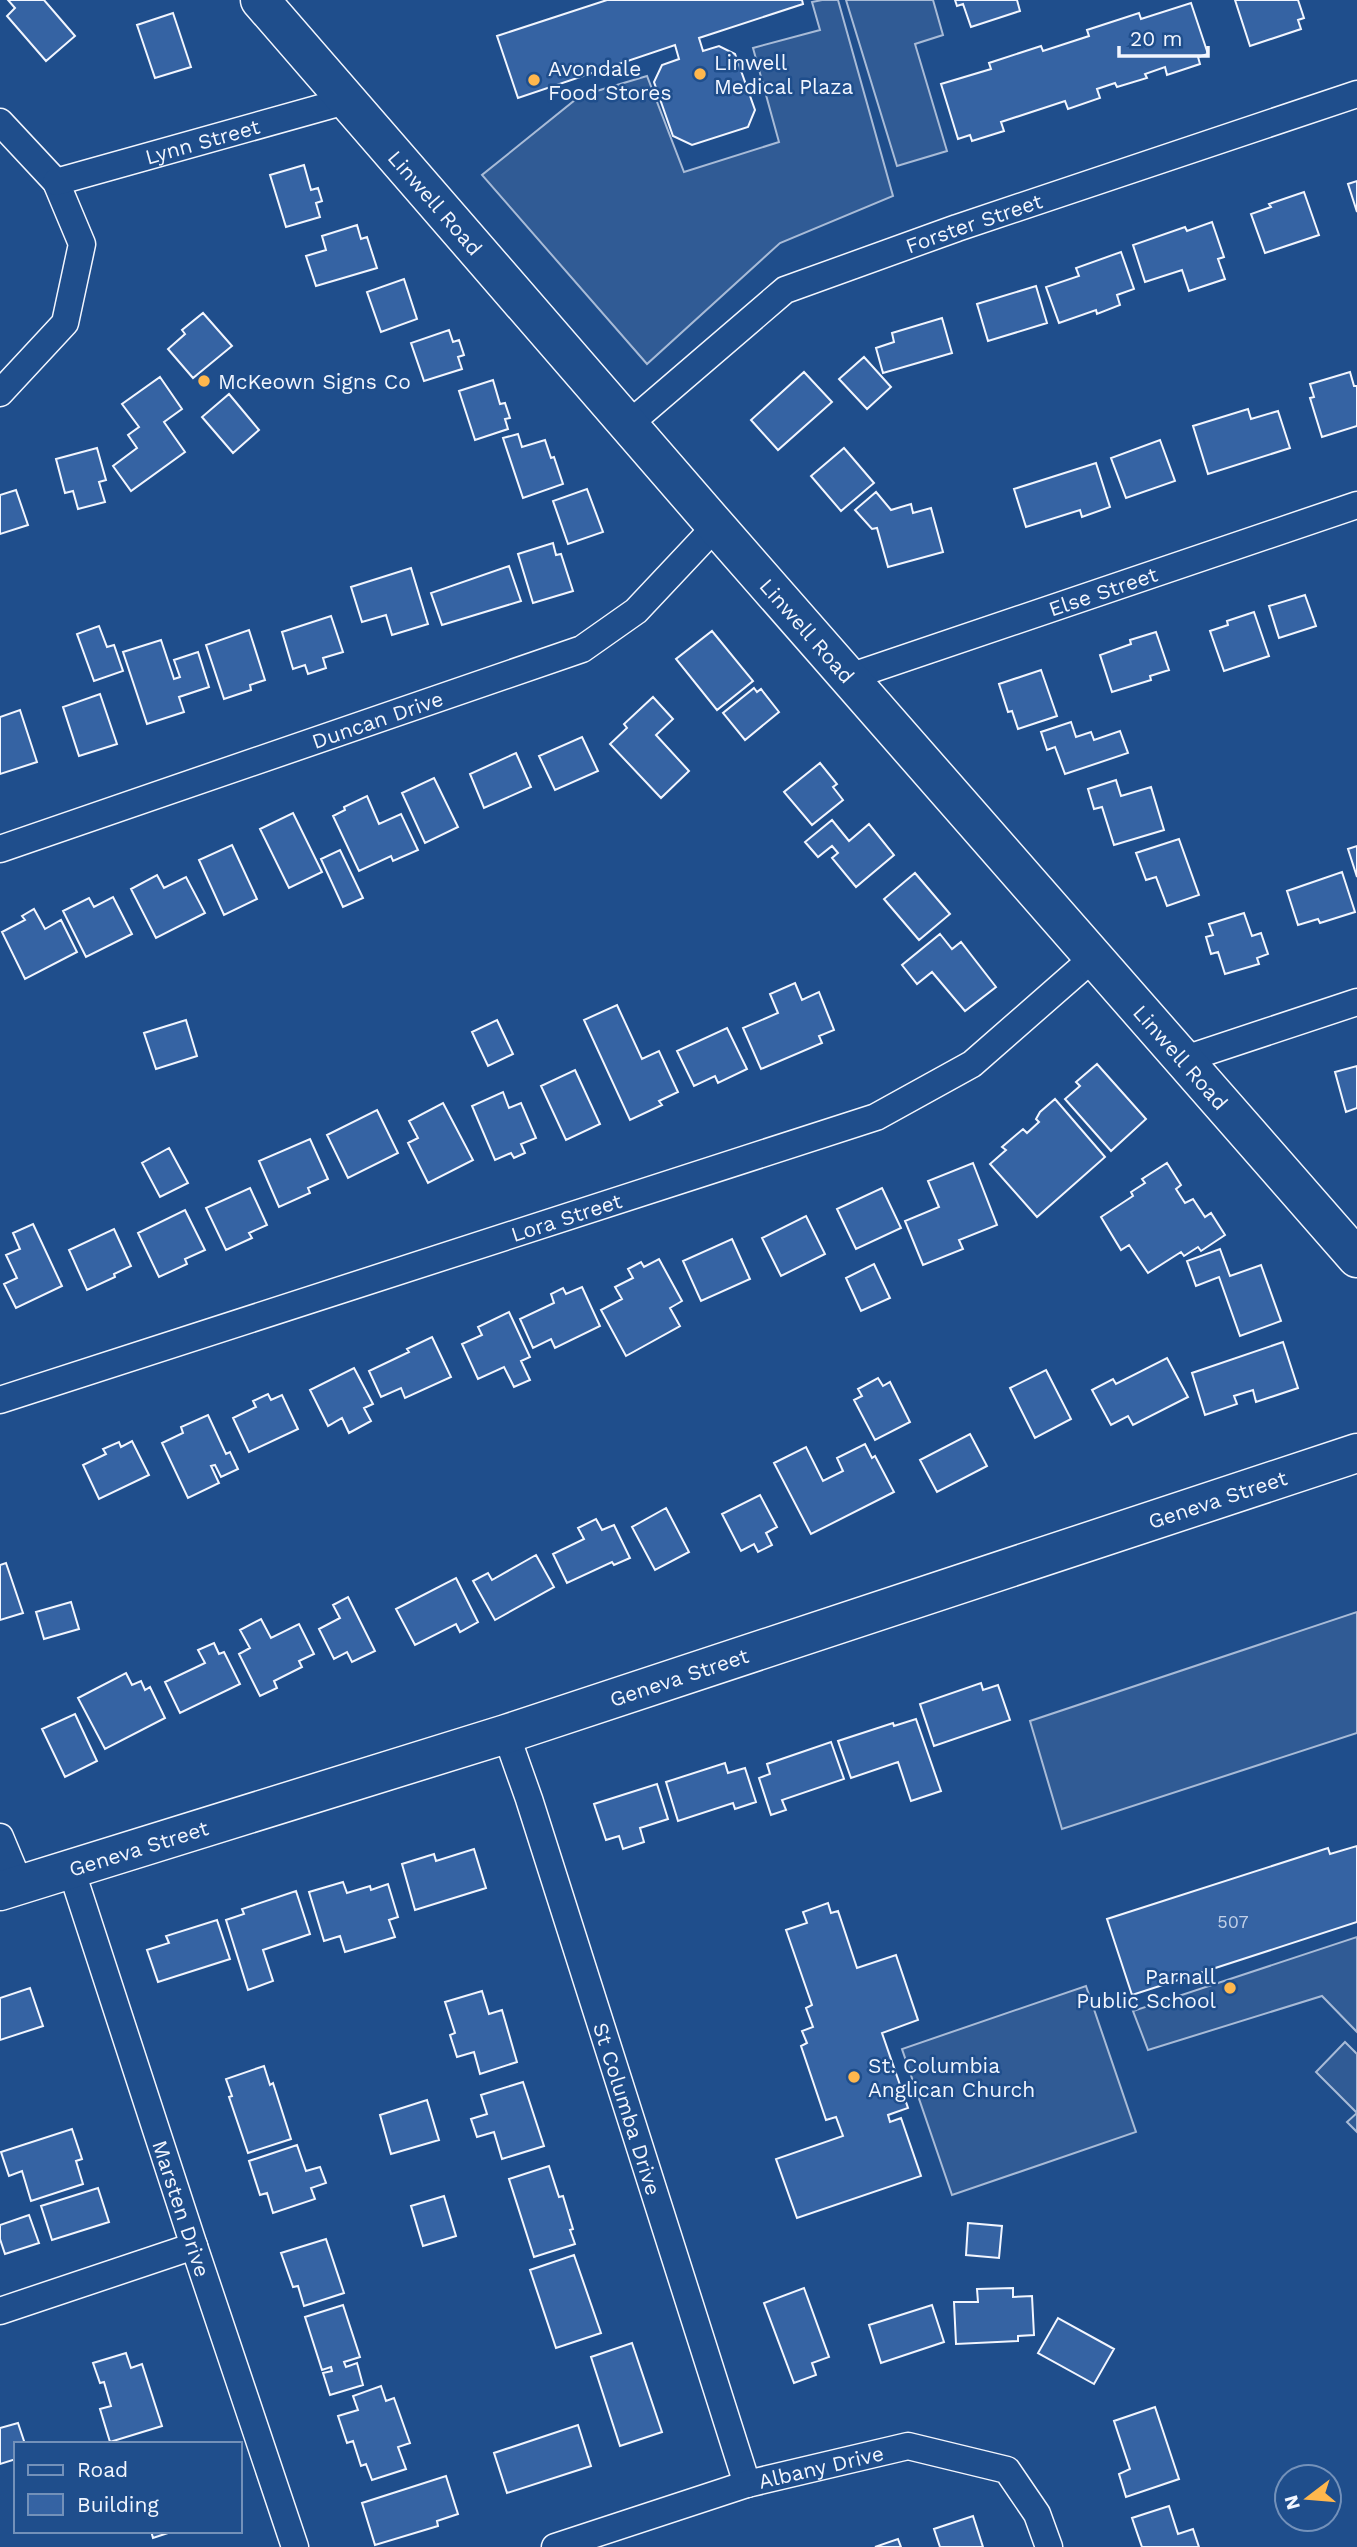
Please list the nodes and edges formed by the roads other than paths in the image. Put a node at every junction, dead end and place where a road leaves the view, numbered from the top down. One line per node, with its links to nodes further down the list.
1 (260, 0): 3 (main road, Linwell Road)
2 (1357, 94): 7 (street, Forster Street)
3 (349, 100): 5 (street, Lynn Street); 7 (main road, Linwell Road)
4 (0, 122): 5 (street)
5 (56, 182): 6 (street)
6 (0, 393)
7 (629, 424): 9 (main road, Linwell Road)
8 (1357, 505): 10 (street, Else Street)
9 (716, 526): 10 (main road, Linwell Road); 11 (street, Duncan Drive)
10 (849, 677): 12 (main road, Linwell Road)
11 (0, 849)
12 (1093, 958): 14 (main road, Linwell Road); 16 (street, Lora Street)
13 (1357, 1002): 14 (street)
14 (1185, 1059): 15 (main road, Linwell Road)
15 (1357, 1258)
16 (0, 1400)
17 (1357, 1453): 18 (main road, Geneva Street)
18 (506, 1734): 20 (main road, Geneva Street); 24 (street, St Columba Drive)
19 (0, 1837): 21 (street)
20 (71, 1869): 21 (main road, Geneva Street); 22 (street, Marsten Drive)
21 (10, 1888)
22 (194, 2246): 23 (street); 25 (street, Marsten Drive)
23 (0, 2311)
24 (747, 2484): 26 (street, Albany Drive); 27 (street, Albany Drive)
25 (295, 2547)
26 (555, 2547)
27 (1049, 2547)

